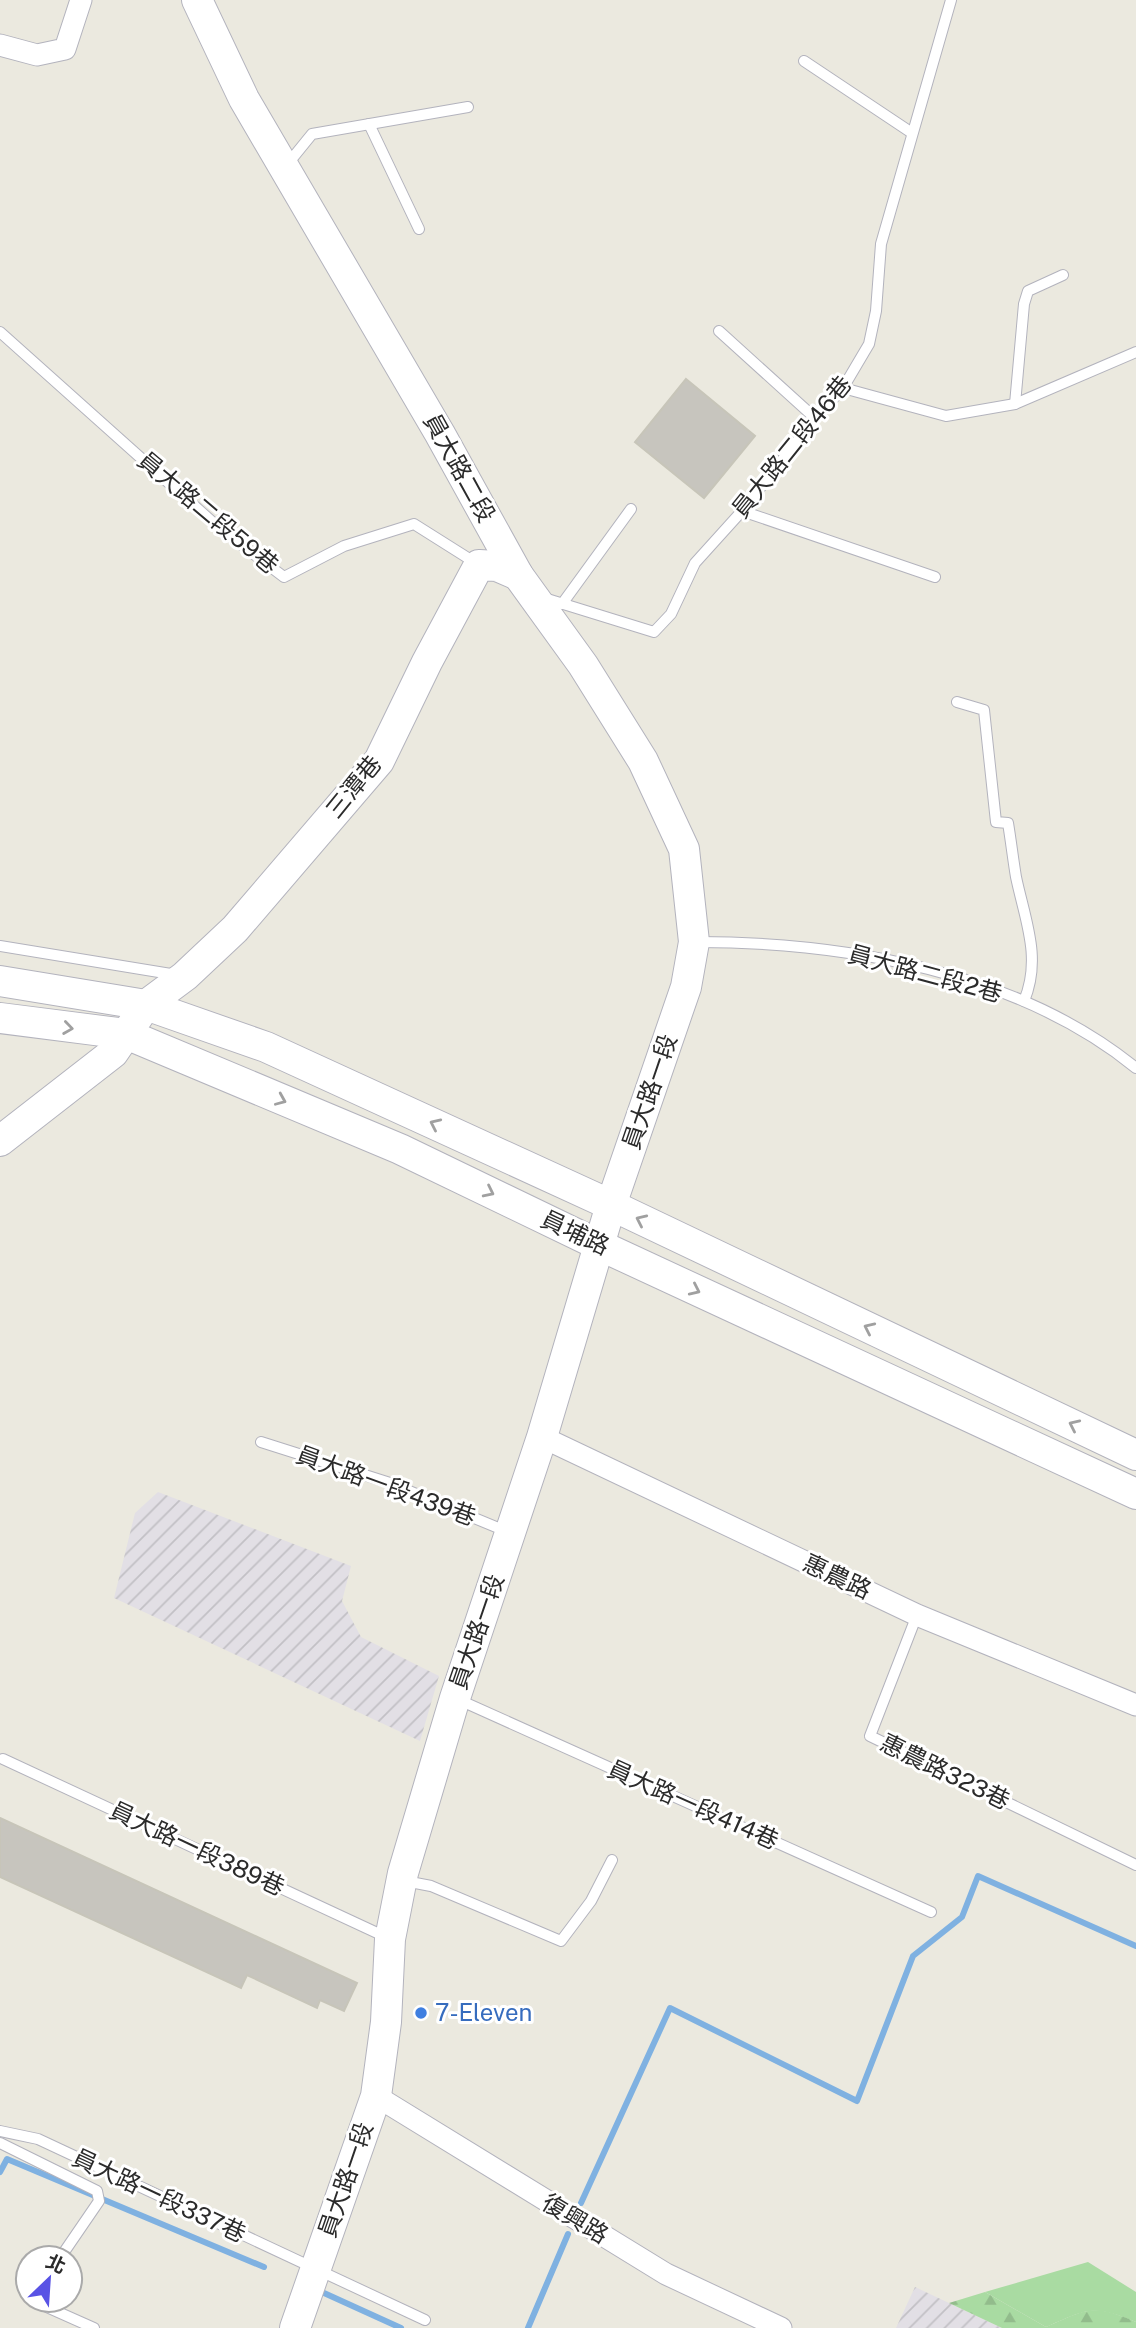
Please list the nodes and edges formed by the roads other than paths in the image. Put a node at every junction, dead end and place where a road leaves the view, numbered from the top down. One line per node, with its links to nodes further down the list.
1 (80, 0): 4 (street)
2 (197, 0): 9 (street, 員大路二段)
3 (951, 0): 8 (lane, 員大路二段46巷)
4 (0, 45)
5 (804, 61): 8 (lane)
6 (468, 107): 7 (lane)
7 (369, 124): 9 (lane); 10 (lane)
8 (912, 133): 15 (lane, 員大路二段46巷)
9 (284, 168): 22 (street, 員大路二段)
10 (419, 229)
11 (1063, 275): 16 (lane)
12 (719, 331): 17 (lane)
13 (0, 332): 20 (lane, 員大路二段59巷)
14 (1136, 352): 16 (lane)
15 (843, 388): 16 (lane); 17 (lane, 員大路二段46巷)
16 (1015, 404)
17 (815, 418): 19 (lane, 員大路二段46巷)
18 (631, 509): 22 (lane)
19 (742, 511): 21 (lane); 22 (lane, 員大路二段46巷)
20 (479, 565): 22 (street); 26 (street, 三潭巷)
21 (936, 577)
22 (538, 592): 24 (street, 員大路二段)
23 (957, 702): 28 (lane)
24 (694, 942): 28 (lane, 員大路二段2巷); 34 (street, 員大路一段)
25 (0, 946): 26 (lane)
26 (185, 976): 29 (street, 三潭巷)
27 (0, 981): 29 (street, 員埔路)
28 (1024, 1001): 32 (lane, 員大路二段2巷)
29 (146, 1005): 31 (street, 三潭巷); 34 (street, 員埔路, one-way to 29)
30 (0, 1018): 31 (street, 員埔路, one-way to 31)
31 (127, 1034): 33 (street, 三潭巷); 35 (street, 員埔路, one-way to 35)
32 (1136, 1068)
33 (0, 1141)
34 (611, 1205): 35 (street, 員大路一段); 38 (street, 員埔路, one-way to 34)
35 (599, 1245): 36 (street, 員大路一段); 39 (street, 員埔路, one-way to 39)
36 (542, 1437): 40 (street, 員大路一段); 41 (street, 惠農路)
37 (261, 1442): 40 (lane, 員大路一段439巷)
38 (1136, 1455)
39 (1136, 1494)
40 (510, 1533): 42 (street, 員大路一段)
41 (917, 1615): 43 (street, 惠農路); 46 (lane, 惠農路323巷)
42 (455, 1698): 47 (street, 員大路一段); 48 (lane, 員大路一段414巷)
43 (1136, 1705)
44 (3, 1759): 49 (lane, 員大路一段389巷)
45 (612, 1860): 47 (lane)
46 (1136, 1865)
47 (401, 1880): 49 (street, 員大路一段)
48 (931, 1912)
49 (390, 1939): 50 (street, 員大路一段)
50 (376, 2096): 54 (street, 員大路一段); 59 (street, 復興路)
51 (0, 2131): 54 (lane, 員大路一段337巷)
52 (0, 2143): 53 (lane)
53 (70, 2244)
54 (314, 2269): 56 (lane, 員大路一段337巷); 58 (street, 員大路一段)
55 (62, 2314): 57 (lane)
56 (425, 2320)
57 (94, 2328)
58 (295, 2328)
59 (781, 2328)

